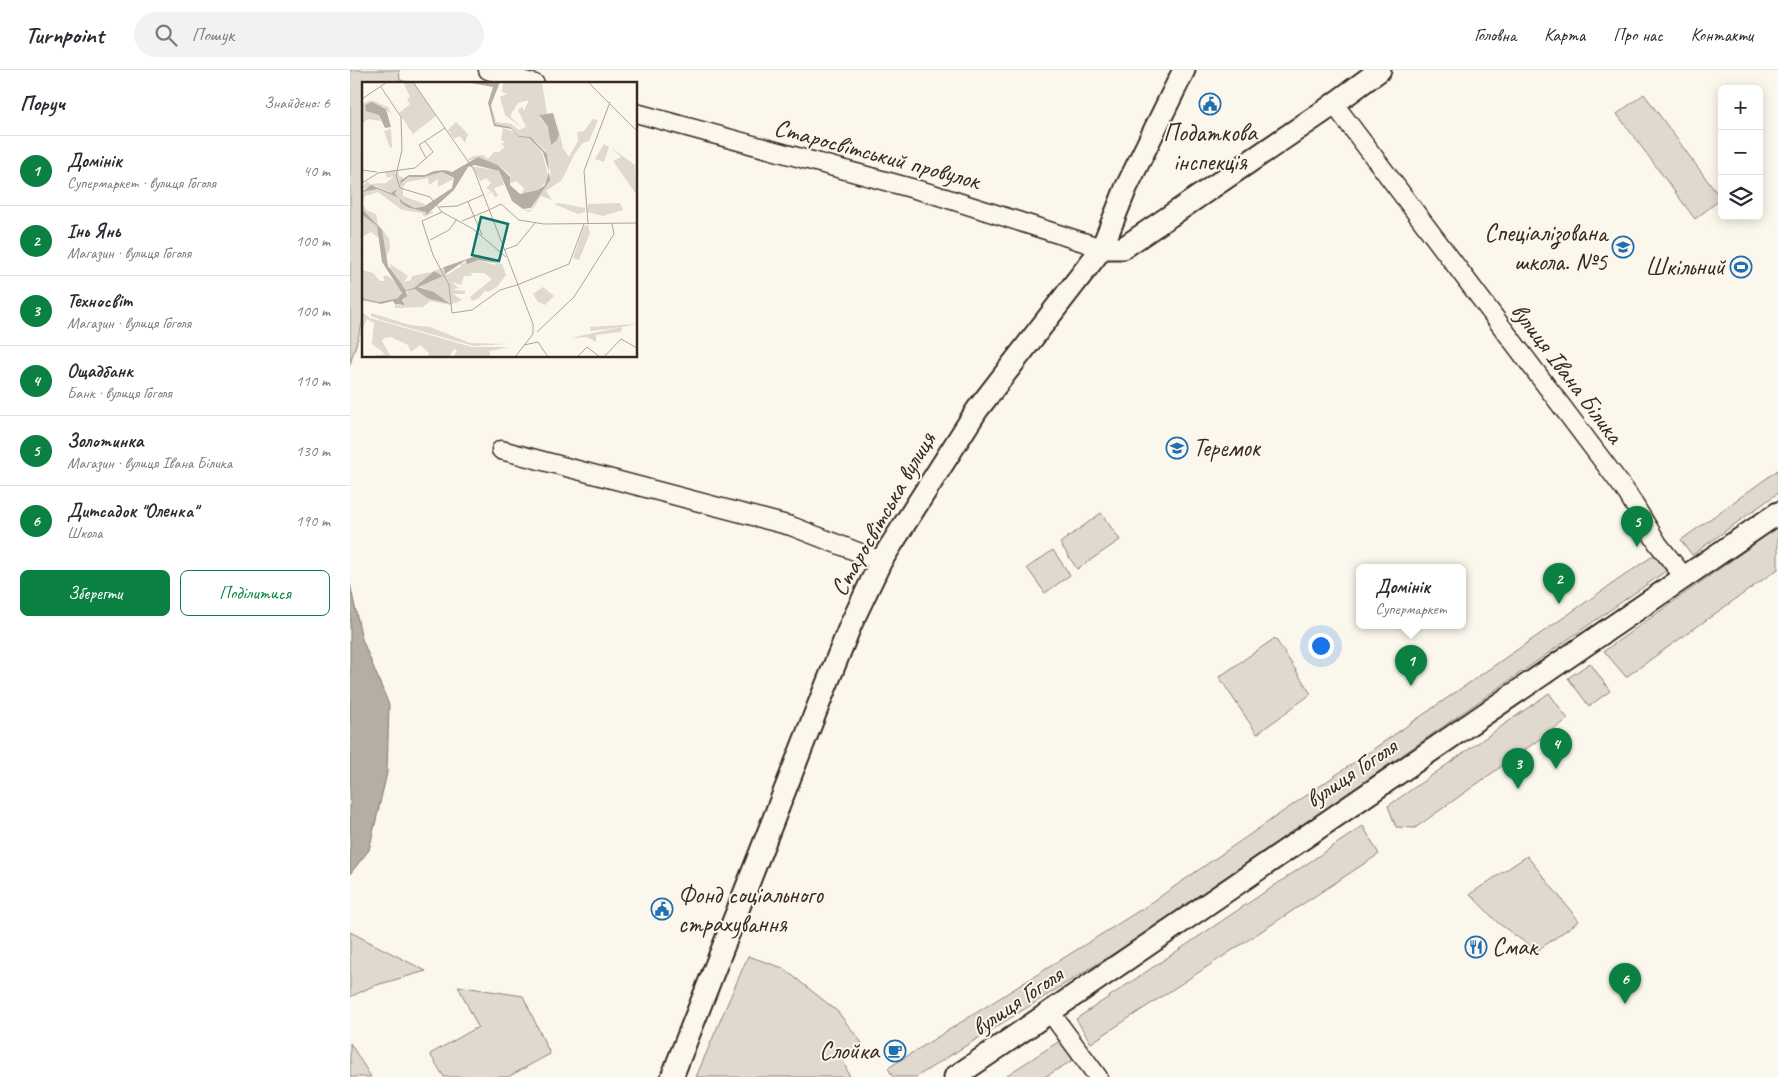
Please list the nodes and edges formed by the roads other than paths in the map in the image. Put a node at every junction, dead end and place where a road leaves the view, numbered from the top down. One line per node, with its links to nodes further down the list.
1 (488, 70): 4 (street)
2 (1184, 70): 7 (street, Старосвітська вулиця)
3 (1380, 70): 5 (street)
4 (528, 82)
5 (1334, 104): 7 (street); 11 (street, вулиця Івана Білика)
6 (638, 114): 7 (street, Старосвітський провулок)
7 (1102, 248): 10 (street, Старосвітська вулиця)
8 (501, 450): 10 (street)
9 (1778, 513): 11 (street, вулиця Гоголя)
10 (882, 561): 13 (street, Старосвітська вулиця)
11 (1685, 578): 12 (street, вулиця Гоголя)
12 (1050, 1012): 14 (street, вулиця Гоголя); 15 (street)
13 (672, 1077)
14 (955, 1077)
15 (1098, 1077)

